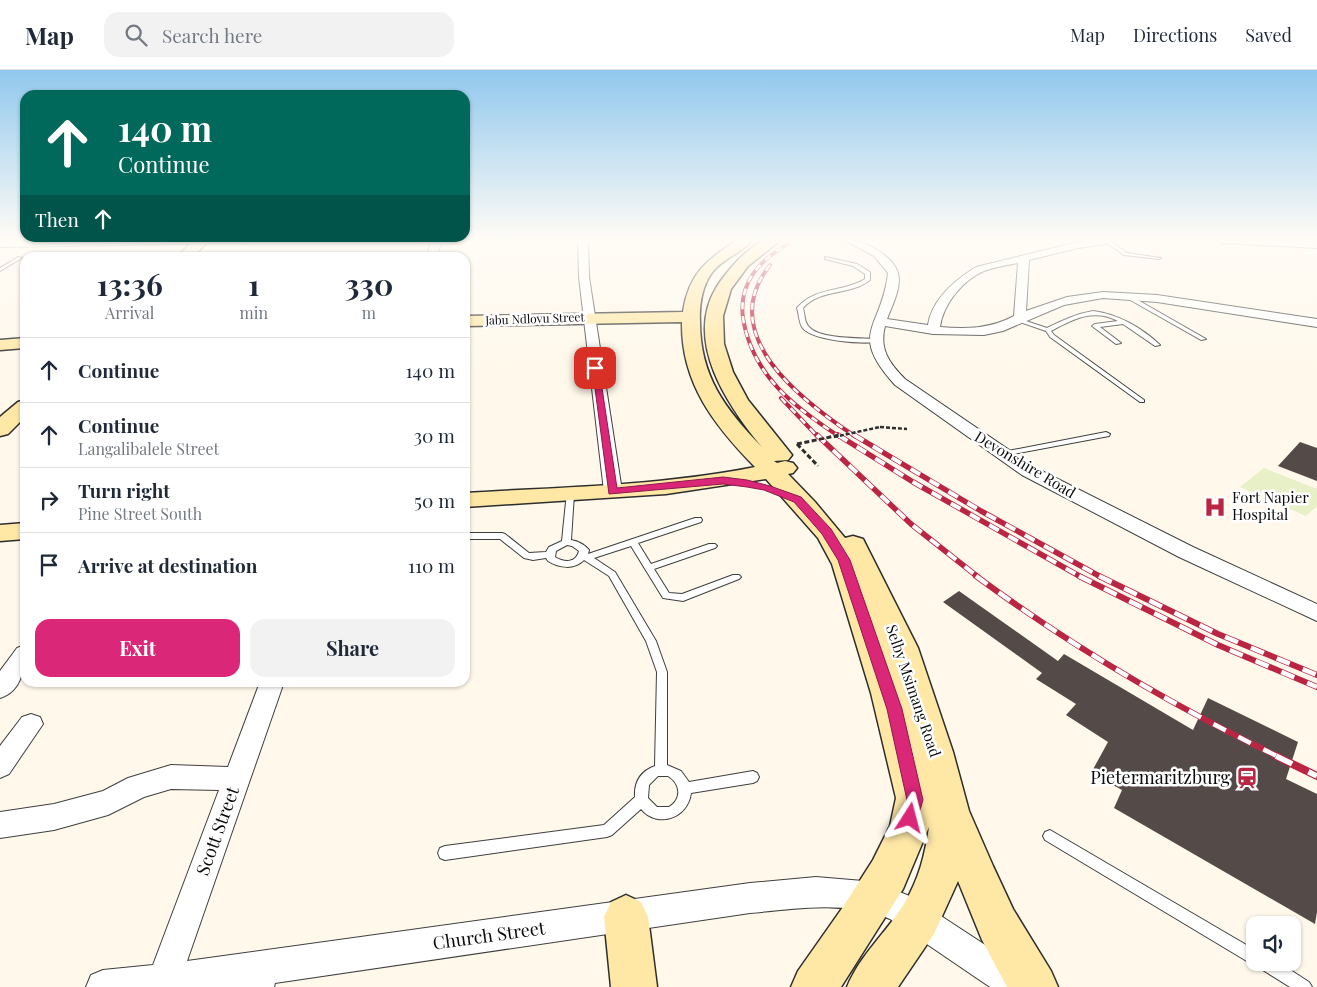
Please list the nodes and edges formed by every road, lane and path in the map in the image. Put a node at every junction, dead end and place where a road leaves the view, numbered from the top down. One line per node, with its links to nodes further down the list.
1 (586, 283): 10 (street)
2 (699, 283): 9 (main road, Selby Msimang Road)
3 (726, 283): 30 (main road, Selby Msimang Road)
4 (863, 283): 19 (lane)
5 (893, 283): 13 (street)
6 (962, 283): 16 (street)
7 (1022, 283): 11 (street)
8 (1127, 296): 11 (street); 15 (street); 18 (lane)
9 (691, 308): 10 (main road, Jabu Ndlovu Street); 30 (main road, Selby Msimang Road)
10 (598, 317): 12 (main road, Jabu Ndlovu Street); 32 (street)
11 (1018, 319): 16 (street); 17 (lane)
12 (470, 321)
13 (879, 321): 16 (street); 19 (street)
14 (1124, 322): 17 (lane); 20 (lane); 23 (lane)
15 (1317, 323)
16 (933, 330)
17 (1048, 330): 24 (lane)
18 (1203, 339)
19 (875, 341): 29 (street, Devonshire Road)
20 (1118, 343)
21 (20, 344): 22 (main road)
22 (0, 345)
23 (1158, 345)
24 (1142, 401)
25 (20, 411): 26 (main road)
26 (0, 429)
27 (907, 429): 30 (path, bridge)
28 (1106, 434): 29 (lane)
29 (1002, 455): 46 (street, Devonshire Road)
30 (794, 476): 31 (main road); 31 (main road); 57 (main road, Selby Msimang Road); 61 (main road, Selby Msimang Road)
31 (723, 481): 32 (main road)
32 (613, 492): 33 (main road)
33 (570, 494): 34 (main road); 39 (lane)
34 (470, 500)
35 (698, 520): 40 (lane)
36 (20, 531): 37 (main road)
37 (0, 533)
38 (470, 536): 42 (lane)
39 (566, 542): 42 (lane); 43 (lane)
40 (633, 542): 43 (lane); 44 (lane)
41 (712, 546): 44 (lane)
42 (550, 554): 43 (lane)
43 (585, 556): 52 (lane)
44 (649, 568): 45 (lane)
45 (736, 577)
46 (1317, 614)
47 (20, 661): 49 (street)
48 (270, 687): 54 (street, Scott Street)
49 (0, 689)
50 (31, 724): 51 (street)
51 (0, 766)
52 (661, 771): 55 (lane); 56 (lane)
53 (753, 777): 55 (lane)
54 (237, 779): 58 (street); 67 (street, Scott Street)
55 (686, 788): 56 (lane)
56 (641, 800): 60 (lane)
57 (950, 810): 63 (main road, Selby Msimang Road); 73 (main road)
58 (0, 825)
59 (1050, 836): 64 (lane)
60 (445, 853)
61 (875, 897): 62 (street, Church Street); 63 (street); 70 (main road, Selby Msimang Road)
62 (626, 917): 66 (street, Church Street); 69 (main road)
63 (919, 919): 71 (main road, Selby Msimang Road); 72 (street)
64 (1246, 953)
65 (1278, 971): 74 (lane)
66 (260, 977): 67 (street, Church Street)
67 (164, 979): 68 (street, Church Street)
68 (104, 987)
69 (634, 987)
70 (814, 987)
71 (870, 987)
72 (1019, 987)
73 (1035, 987)
74 (1304, 987)

